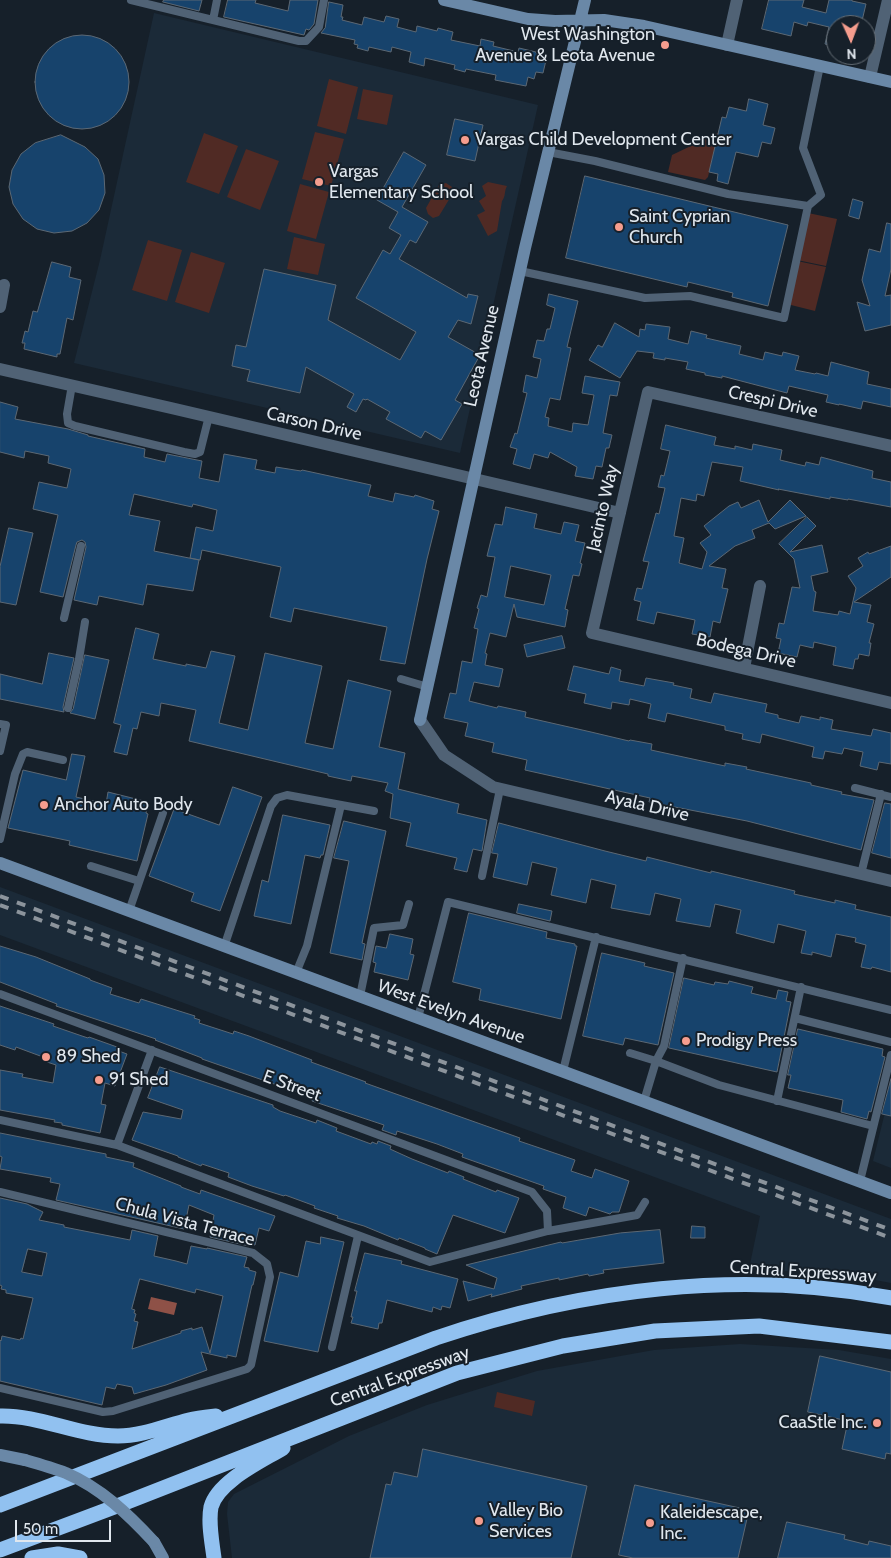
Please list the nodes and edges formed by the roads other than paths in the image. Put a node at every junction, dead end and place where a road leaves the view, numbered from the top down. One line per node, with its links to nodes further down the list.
1 (131, 0): 8 (lane)
2 (217, 0): 8 (lane)
3 (324, 0): 8 (lane)
4 (444, 0): 9 (street)
5 (585, 0): 9 (street, Leota Avenue)
6 (736, 0): 10 (street)
7 (888, 0): 12 (street)
8 (213, 20)
9 (580, 21): 10 (street); 14 (street, Leota Avenue)
10 (728, 45): 11 (street)
11 (820, 66): 12 (street); 15 (lane)
12 (870, 77): 13 (street)
13 (891, 82)
14 (548, 152): 15 (lane); 16 (street, Leota Avenue)
15 (808, 206): 16 (lane)
16 (520, 271): 24 (street, Leota Avenue)
17 (4, 285): 18 (street)
18 (0, 307)
19 (0, 369): 20 (street, Carson Drive)
20 (72, 385): 22 (street, Carson Drive); 22 (lane)
21 (648, 392): 23 (street, Crespi Drive); 25 (street, Jacinto Way)
22 (209, 416): 24 (street, Carson Drive)
23 (891, 446)
24 (472, 480): 25 (street, Carson Drive); 33 (street, Leota Avenue)
25 (620, 513): 30 (street, Jacinto Way)
26 (81, 546): 28 (lane)
27 (760, 586): 31 (street)
28 (64, 618)
29 (85, 622): 35 (lane)
30 (592, 632): 31 (street, Bodega Drive)
31 (744, 668): 34 (street, Bodega Drive)
32 (401, 679): 33 (lane)
33 (428, 686): 36 (street, Leota Avenue)
34 (890, 700)
35 (68, 708)
36 (420, 720): 41 (street, Ayala Drive)
37 (0, 724): 38 (lane)
38 (0, 751)
39 (64, 760): 47 (lane)
40 (855, 788): 42 (lane)
41 (500, 789): 50 (street, Ayala Drive); 51 (lane)
42 (880, 794): 43 (lane); 50 (lane)
43 (891, 797)
44 (341, 805): 45 (lane); 57 (lane); 59 (lane)
45 (374, 811)
46 (163, 813): 52 (lane)
47 (0, 839)
48 (0, 863): 55 (street, West Evelyn Avenue)
49 (91, 866): 52 (lane)
50 (861, 874): 53 (street, Ayala Drive)
51 (482, 876)
52 (139, 880): 55 (lane)
53 (891, 881)
54 (409, 904): 62 (lane)
55 (129, 911): 57 (street, West Evelyn Avenue)
56 (596, 937): 58 (lane); 64 (lane); 71 (lane)
57 (224, 947): 59 (street, West Evelyn Avenue)
58 (683, 958): 60 (lane); 70 (lane)
59 (296, 973): 62 (street, West Evelyn Avenue)
60 (801, 987): 63 (lane); 65 (lane)
61 (0, 994): 67 (lane, E Street)
62 (360, 996): 64 (street, West Evelyn Avenue)
63 (891, 1010)
64 (418, 1018): 71 (street, West Evelyn Avenue)
65 (795, 1018): 66 (lane); 72 (lane)
66 (891, 1042)
67 (152, 1050): 76 (lane); 81 (lane, E Street)
68 (630, 1053): 70 (lane)
69 (891, 1054): 75 (lane)
70 (656, 1061): 72 (lane); 73 (lane)
71 (563, 1072): 73 (street, West Evelyn Avenue)
72 (778, 1101): 75 (lane)
73 (644, 1102): 77 (street, West Evelyn Avenue)
74 (0, 1120): 76 (lane)
75 (873, 1126): 77 (lane)
76 (117, 1145): 82 (lane)
77 (860, 1181): 79 (street, West Evelyn Avenue)
78 (0, 1192): 86 (lane, Chula Vista Terrace)
79 (891, 1193)
80 (645, 1202): 81 (lane)
81 (548, 1231): 82 (lane)
82 (358, 1236): 85 (lane)
83 (891, 1298): 87 (highway, Central Expressway)
84 (891, 1342): 89 (highway, Central Expressway)
85 (332, 1348)
86 (0, 1388)
87 (239, 1414): 88 (highway); 91 (highway, Central Expressway)
88 (0, 1416)
89 (316, 1429): 92 (highway, Central Expressway); 96 (highway)
90 (0, 1455): 95 (street, bridge)
91 (0, 1505)
92 (0, 1550)
93 (32, 1558): 94 (highway)
94 (80, 1558)
95 (163, 1558)
96 (214, 1558)

